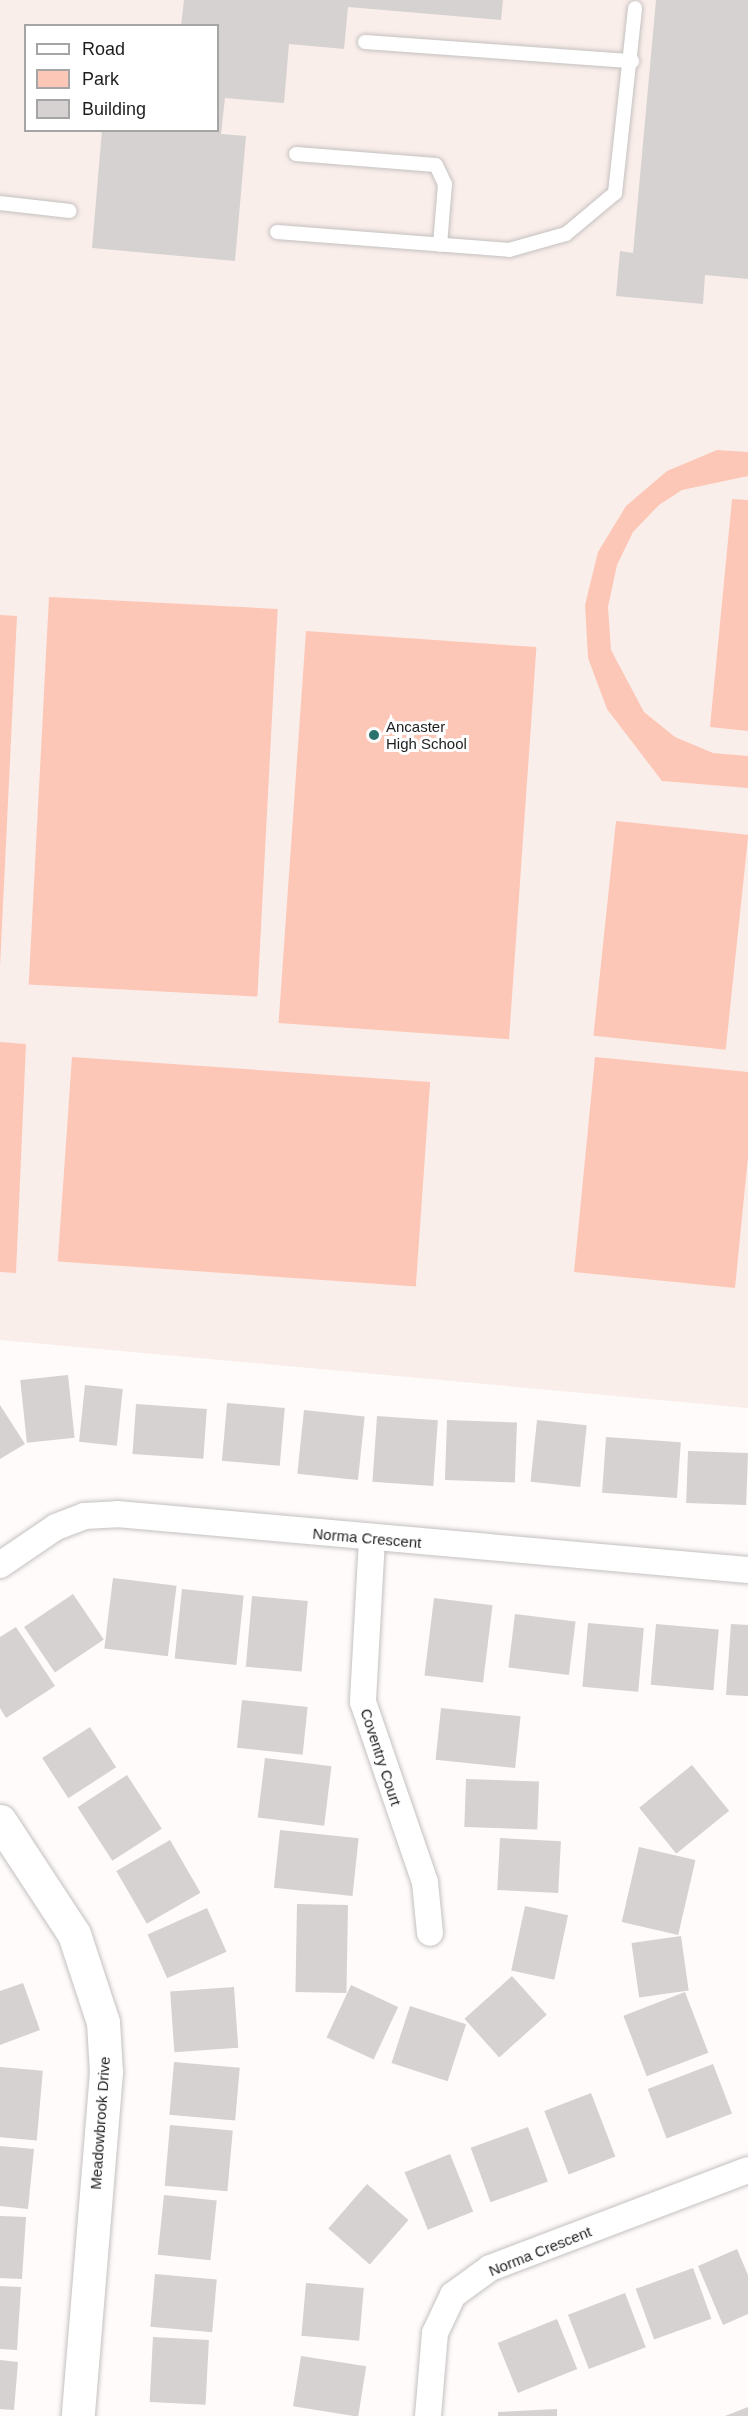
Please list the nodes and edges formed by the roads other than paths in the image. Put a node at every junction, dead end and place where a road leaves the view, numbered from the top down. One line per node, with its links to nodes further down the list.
1 (635, 8): 3 (lane)
2 (365, 42): 3 (lane)
3 (632, 61): 8 (lane)
4 (296, 154): 8 (lane)
5 (0, 203): 6 (lane)
6 (70, 211)
7 (277, 232): 8 (lane)
8 (440, 245)
9 (372, 1539): 10 (street, Norma Crescent); 11 (street, Norma Crescent); 13 (street, Coventry Court)
10 (0, 1565)
11 (748, 1570)
12 (0, 1821): 15 (street, Meadowbrook Drive)
13 (430, 1934)
14 (748, 2170): 16 (street, Norma Crescent)
15 (78, 2416)
16 (428, 2416)

